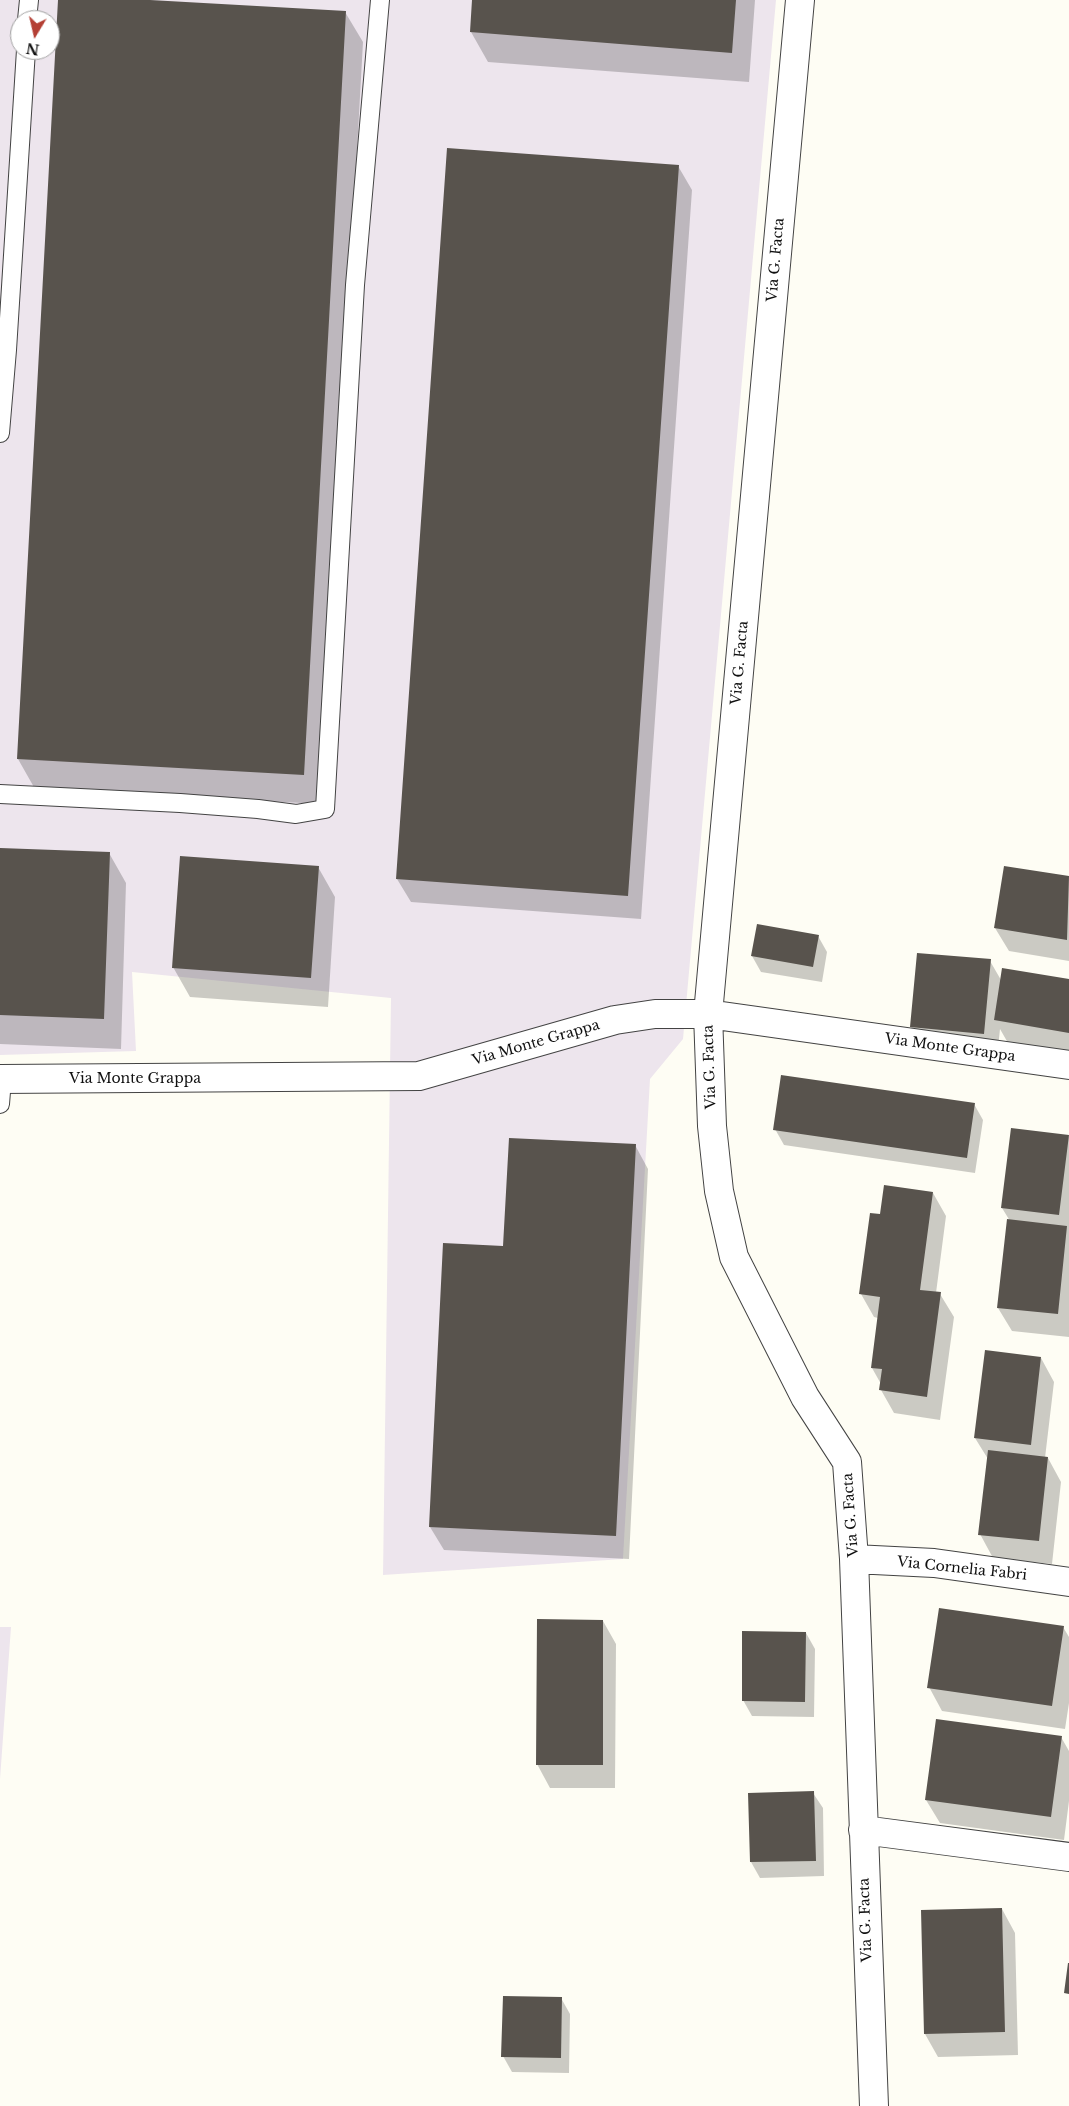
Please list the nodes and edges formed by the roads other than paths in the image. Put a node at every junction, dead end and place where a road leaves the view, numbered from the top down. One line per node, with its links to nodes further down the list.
1 (380, 0): 5 (lane)
2 (800, 0): 6 (street, Via G. Facta)
3 (25, 60): 4 (lane)
4 (0, 433)
5 (0, 794)
6 (708, 1014): 7 (street, Via Monte Grappa); 8 (street, Via Monte Grappa); 9 (street, Via G. Facta)
7 (1069, 1066)
8 (1, 1087)
9 (854, 1559): 10 (street, Via Cornelia Fabri); 11 (street, Via G. Facta)
10 (1069, 1582)
11 (862, 1830): 12 (street); 13 (street, Via G. Facta)
12 (1069, 1857)
13 (874, 2106)

